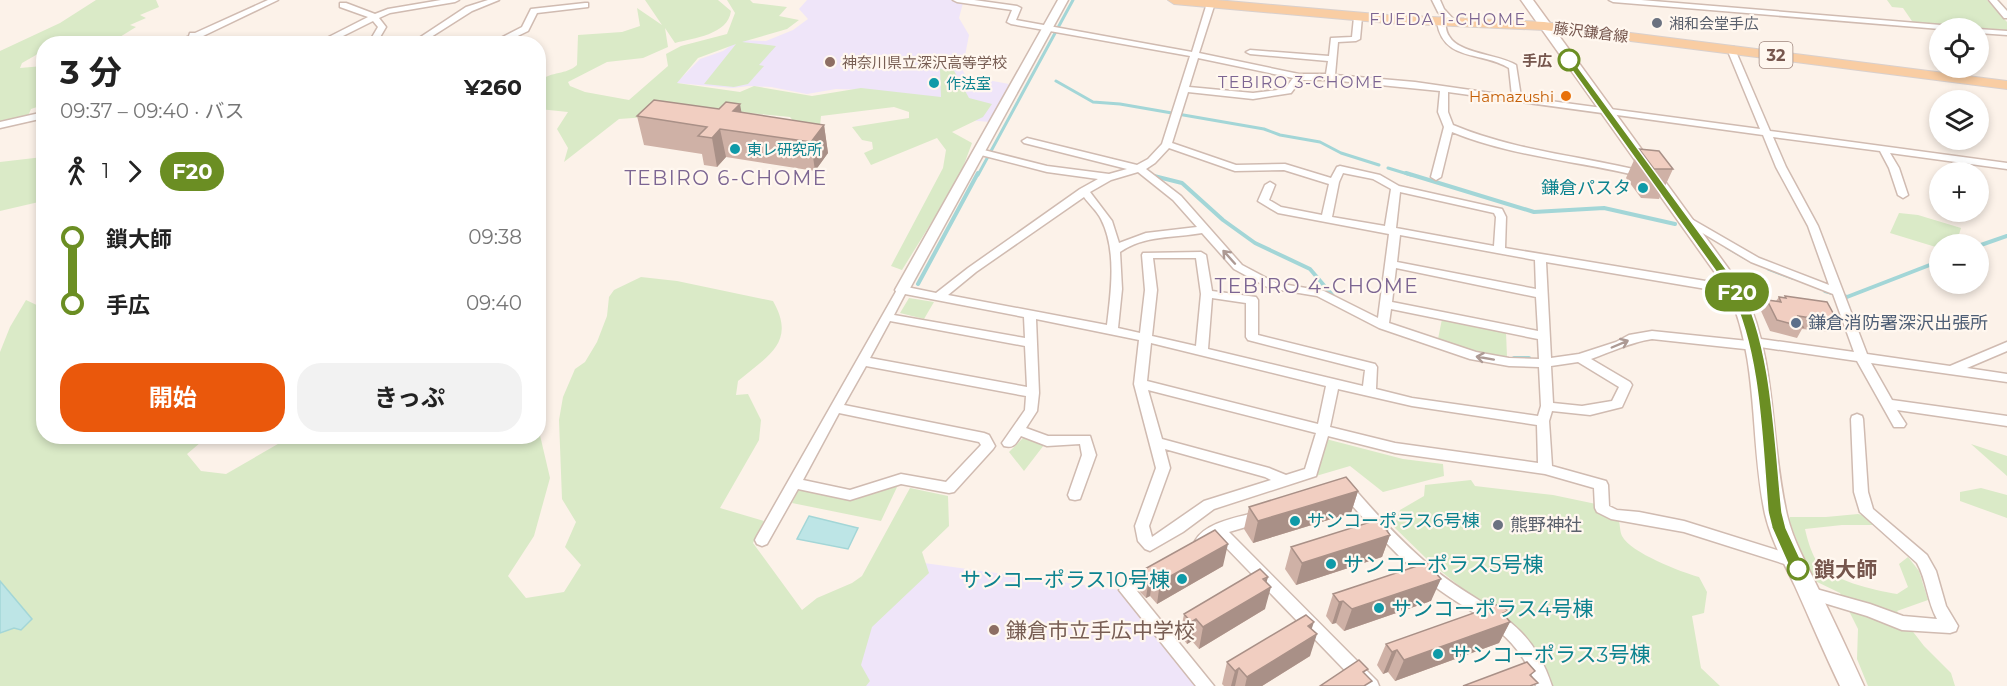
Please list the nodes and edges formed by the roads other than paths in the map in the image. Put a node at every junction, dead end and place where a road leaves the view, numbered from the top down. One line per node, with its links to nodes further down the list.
1 (274, 0): 27 (street)
2 (360, 0): 18 (street)
3 (455, 0): 18 (street)
4 (495, 0): 30 (street)
5 (529, 0): 17 (street)
6 (957, 0): 14 (street)
7 (1063, 0): 24 (street)
8 (1174, 0): 13 (main road, 藤沢鎌倉線 / 32)
9 (1436, 0): 21 (street)
10 (1527, 0): 22 (main road)
11 (1613, 0): 23 (street)
12 (1993, 0): 19 (street)
13 (1211, 3): 15 (main road, 藤沢鎌倉線 / 32); 34 (street)
14 (1019, 4): 24 (street)
15 (1255, 4): 20 (main road, 藤沢鎌倉線 / 32)
16 (585, 6): 17 (street)
17 (534, 11): 31 (street)
18 (374, 16): 28 (street); 29 (street)
19 (2007, 16)
20 (1358, 17): 21 (main road, 藤沢鎌倉線 / 32); 35 (street)
21 (1447, 22): 22 (main road, 藤沢鎌倉線 / 32); 41 (street)
22 (1544, 26): 32 (main road, 藤沢鎌倉線 / 32); 42 (main road)
23 (1929, 26)
24 (1048, 29): 34 (street); 50 (street)
25 (1989, 32): 26 (street)
26 (2007, 33)
27 (193, 35)
28 (335, 36)
29 (377, 36)
30 (426, 36)
31 (510, 36)
32 (1731, 49): 38 (main road, 藤沢鎌倉線 / 32); 46 (street)
33 (1250, 52): 35 (street)
34 (1196, 55): 36 (street); 39 (street)
35 (1333, 59): 37 (street)
36 (1299, 77): 37 (street); 39 (street)
37 (1330, 77): 40 (street)
38 (2007, 85)
39 (1185, 89): 48 (street)
40 (1444, 89): 41 (street); 45 (street)
41 (1517, 99): 42 (street)
42 (1606, 112): 46 (street); 55 (main road)
43 (36, 117): 44 (street)
44 (0, 125)
45 (1449, 127): 54 (street); 55 (street)
46 (1767, 134): 49 (street); 71 (street)
47 (1027, 141): 52 (street)
48 (1167, 144): 52 (street); 56 (street)
49 (1884, 150): 51 (street); 60 (street)
50 (980, 152): 53 (street); 69 (street)
51 (2007, 166)
52 (1140, 169): 53 (street); 63 (street)
53 (1108, 177): 59 (street)
54 (1436, 177)
55 (1655, 177): 62 (main road)
56 (1334, 182): 58 (street); 61 (street)
57 (1270, 185): 61 (street)
58 (1396, 188): 64 (street); 66 (street)
59 (1084, 191): 65 (street); 74 (street)
60 (1902, 195)
61 (1326, 218): 64 (street)
62 (1683, 218): 70 (main road); 71 (street)
63 (1204, 229): 65 (street); 78 (street, one-way to 63)
64 (1393, 231): 66 (street); 68 (street)
65 (1114, 251): 79 (street)
66 (1499, 251): 67 (street)
67 (1540, 258): 70 (street); 73 (street)
68 (1391, 264): 73 (street); 75 (street)
69 (902, 290): 74 (street); 77 (street)
70 (1736, 290): 83 (main road)
71 (1838, 292): 87 (street)
72 (1207, 294): 81 (street); 85 (street); 95 (street)
73 (1541, 294): 80 (street)
74 (938, 297): 76 (street)
75 (1386, 304): 78 (street); 80 (street)
76 (1030, 314): 79 (street); 82 (street)
77 (887, 316): 82 (street); 88 (street)
78 (1383, 325): 89 (street, one-way to 78)
79 (1112, 330): 81 (street)
80 (1542, 336): 89 (street)
81 (1144, 337): 85 (street); 92 (street)
82 (1030, 343): 94 (street)
83 (1754, 344): 86 (street, one-way to 83); 87 (street); 116 (main road)
84 (2007, 346): 90 (street)
85 (1202, 351): 93 (street)
86 (1580, 358): 89 (street); 97 (street)
87 (1862, 358): 90 (street); 96 (street)
88 (863, 361): 94 (street); 98 (street)
89 (1543, 363): 97 (street)
90 (1951, 370): 91 (street)
91 (2007, 378)
92 (1140, 384): 104 (street); 105 (street)
93 (1333, 384): 95 (street); 104 (street)
94 (1033, 393): 103 (street)
95 (1369, 393): 100 (street)
96 (1888, 404): 101 (street); 102 (street)
97 (1546, 406): 100 (street)
98 (835, 408): 109 (street); 109 (street)
99 (1857, 419): 118 (street)
100 (1543, 421): 107 (street)
101 (2007, 421)
102 (1899, 424)
103 (1018, 430): 106 (street); 111 (street)
104 (1323, 430): 107 (street); 108 (street)
105 (1156, 442): 108 (street); 108 (street)
106 (1009, 443)
107 (1545, 469): 116 (street)
108 (1285, 480)
109 (795, 483): 114 (street)
110 (1335, 493): 121 (street)
111 (1075, 495)
112 (1271, 513): 113 (street)
113 (1218, 530): 115 (street); 120 (street)
114 (762, 540)
115 (1190, 548)
116 (1794, 561): 118 (main road)
117 (1163, 566): 119 (street)
118 (1809, 592): 122 (main road)
119 (1206, 686)
120 (1371, 686)
121 (1544, 686)
122 (1852, 686)

